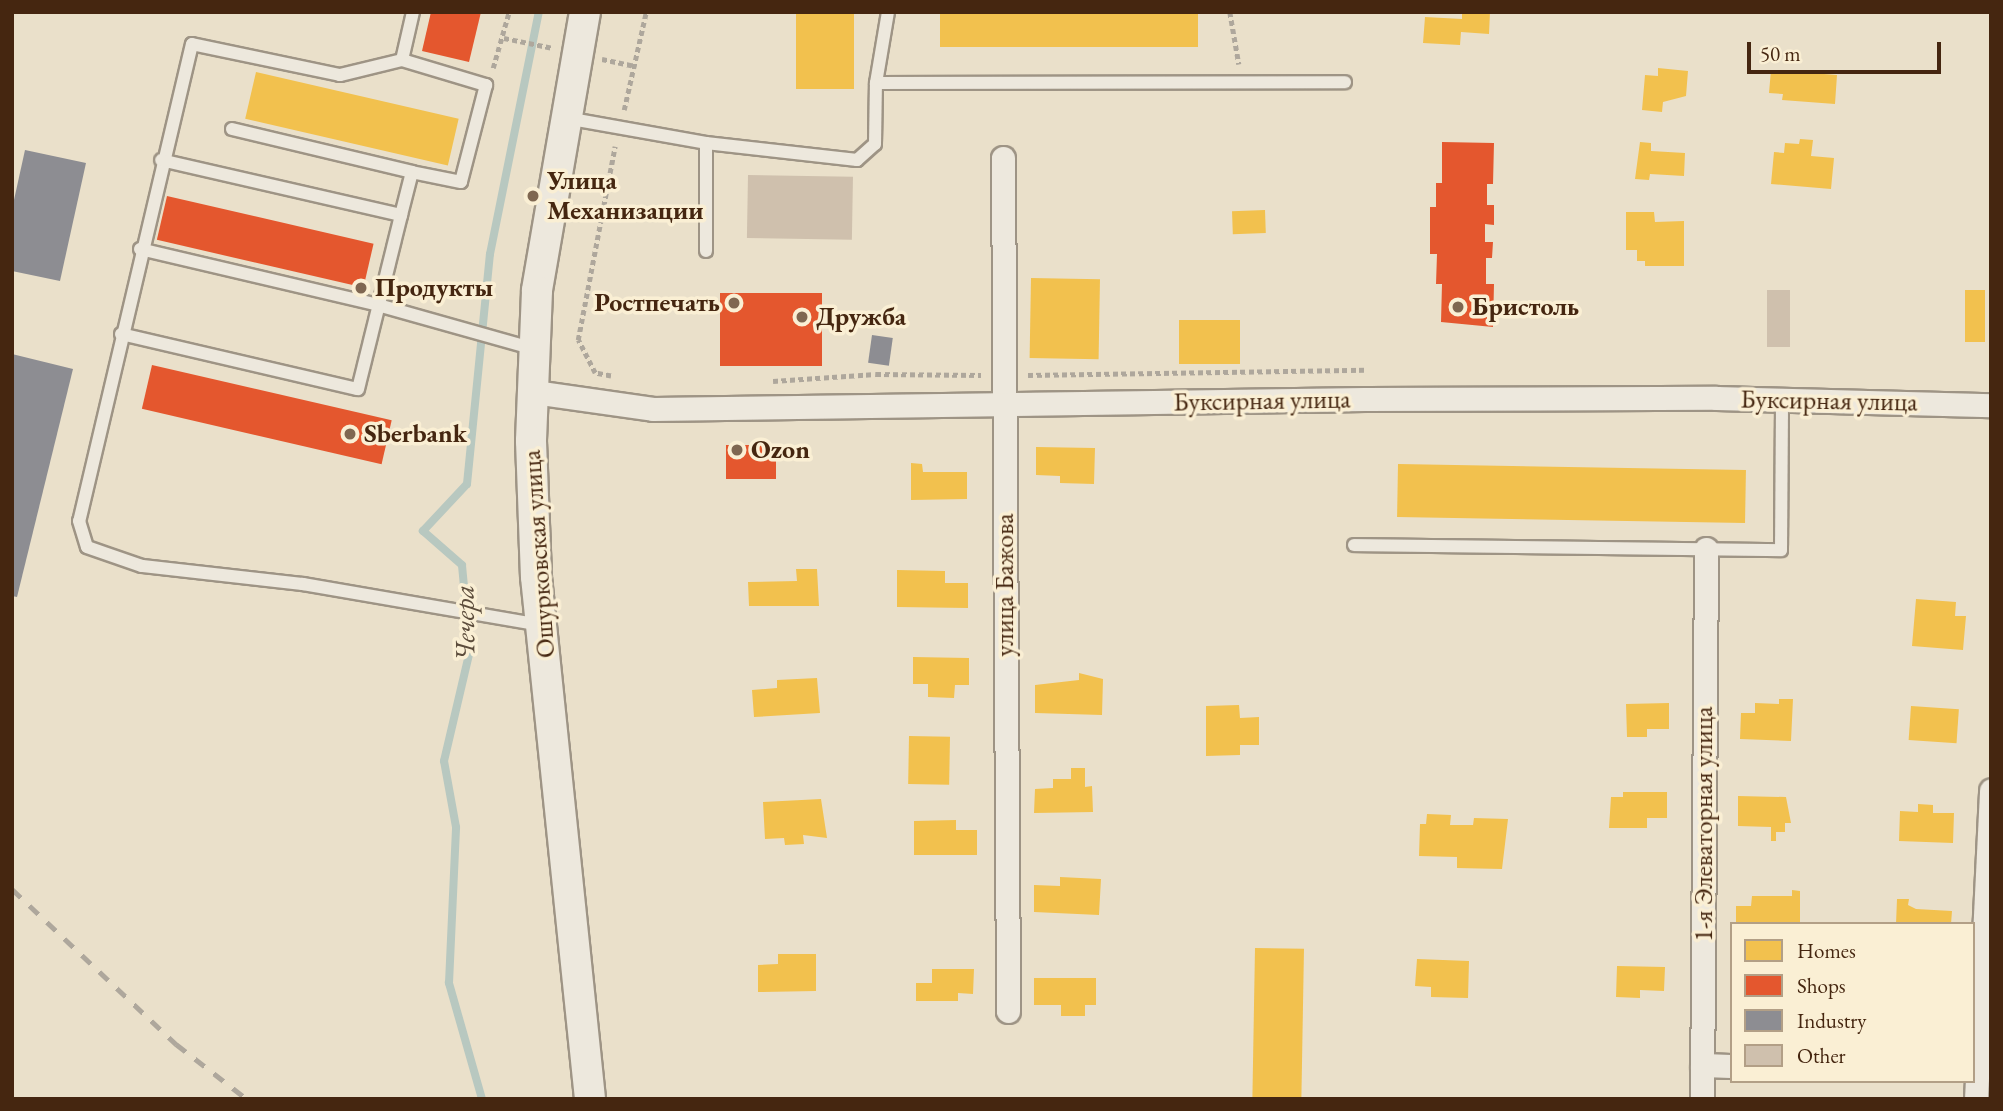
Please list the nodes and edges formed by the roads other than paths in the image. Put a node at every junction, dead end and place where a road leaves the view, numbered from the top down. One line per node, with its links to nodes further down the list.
1 (413, 12): 4 (lane)
2 (585, 12): 7 (street, Ошурковская улица)
3 (888, 12): 6 (lane)
4 (402, 60): 11 (lane); 12 (lane)
5 (1345, 82): 6 (lane)
6 (876, 83): 9 (lane)
7 (566, 118): 9 (lane); 18 (street, Ошурковская улица)
8 (232, 129): 12 (lane)
9 (706, 143): 15 (lane)
10 (1003, 158): 21 (street, улица Бажова)
11 (162, 160): 13 (lane); 14 (lane)
12 (411, 172): 13 (lane)
13 (401, 215): 16 (lane)
14 (140, 249): 16 (lane); 17 (lane)
15 (706, 251)
16 (379, 305): 17 (lane); 18 (lane)
17 (121, 334): 25 (lane)
18 (535, 349): 19 (street, Ошурковская улица)
19 (534, 391): 21 (street, Буксирная улица); 25 (street, Ошурковская улица)
20 (1783, 400): 21 (street, Буксирная улица); 22 (street, Буксирная улица); 24 (lane)
21 (1004, 405): 27 (street, улица Бажова)
22 (1991, 405)
23 (1354, 545): 24 (lane)
24 (1706, 549): 28 (street, 1-я Элеваторная улица)
25 (542, 625): 31 (street, Ошурковская улица)
26 (1991, 790): 30 (street)
27 (1008, 1011)
28 (1702, 1065): 29 (street); 32 (street, 1-я Элеваторная улица)
29 (1730, 1066)
30 (1976, 1084)
31 (590, 1099)
32 (1702, 1099)

